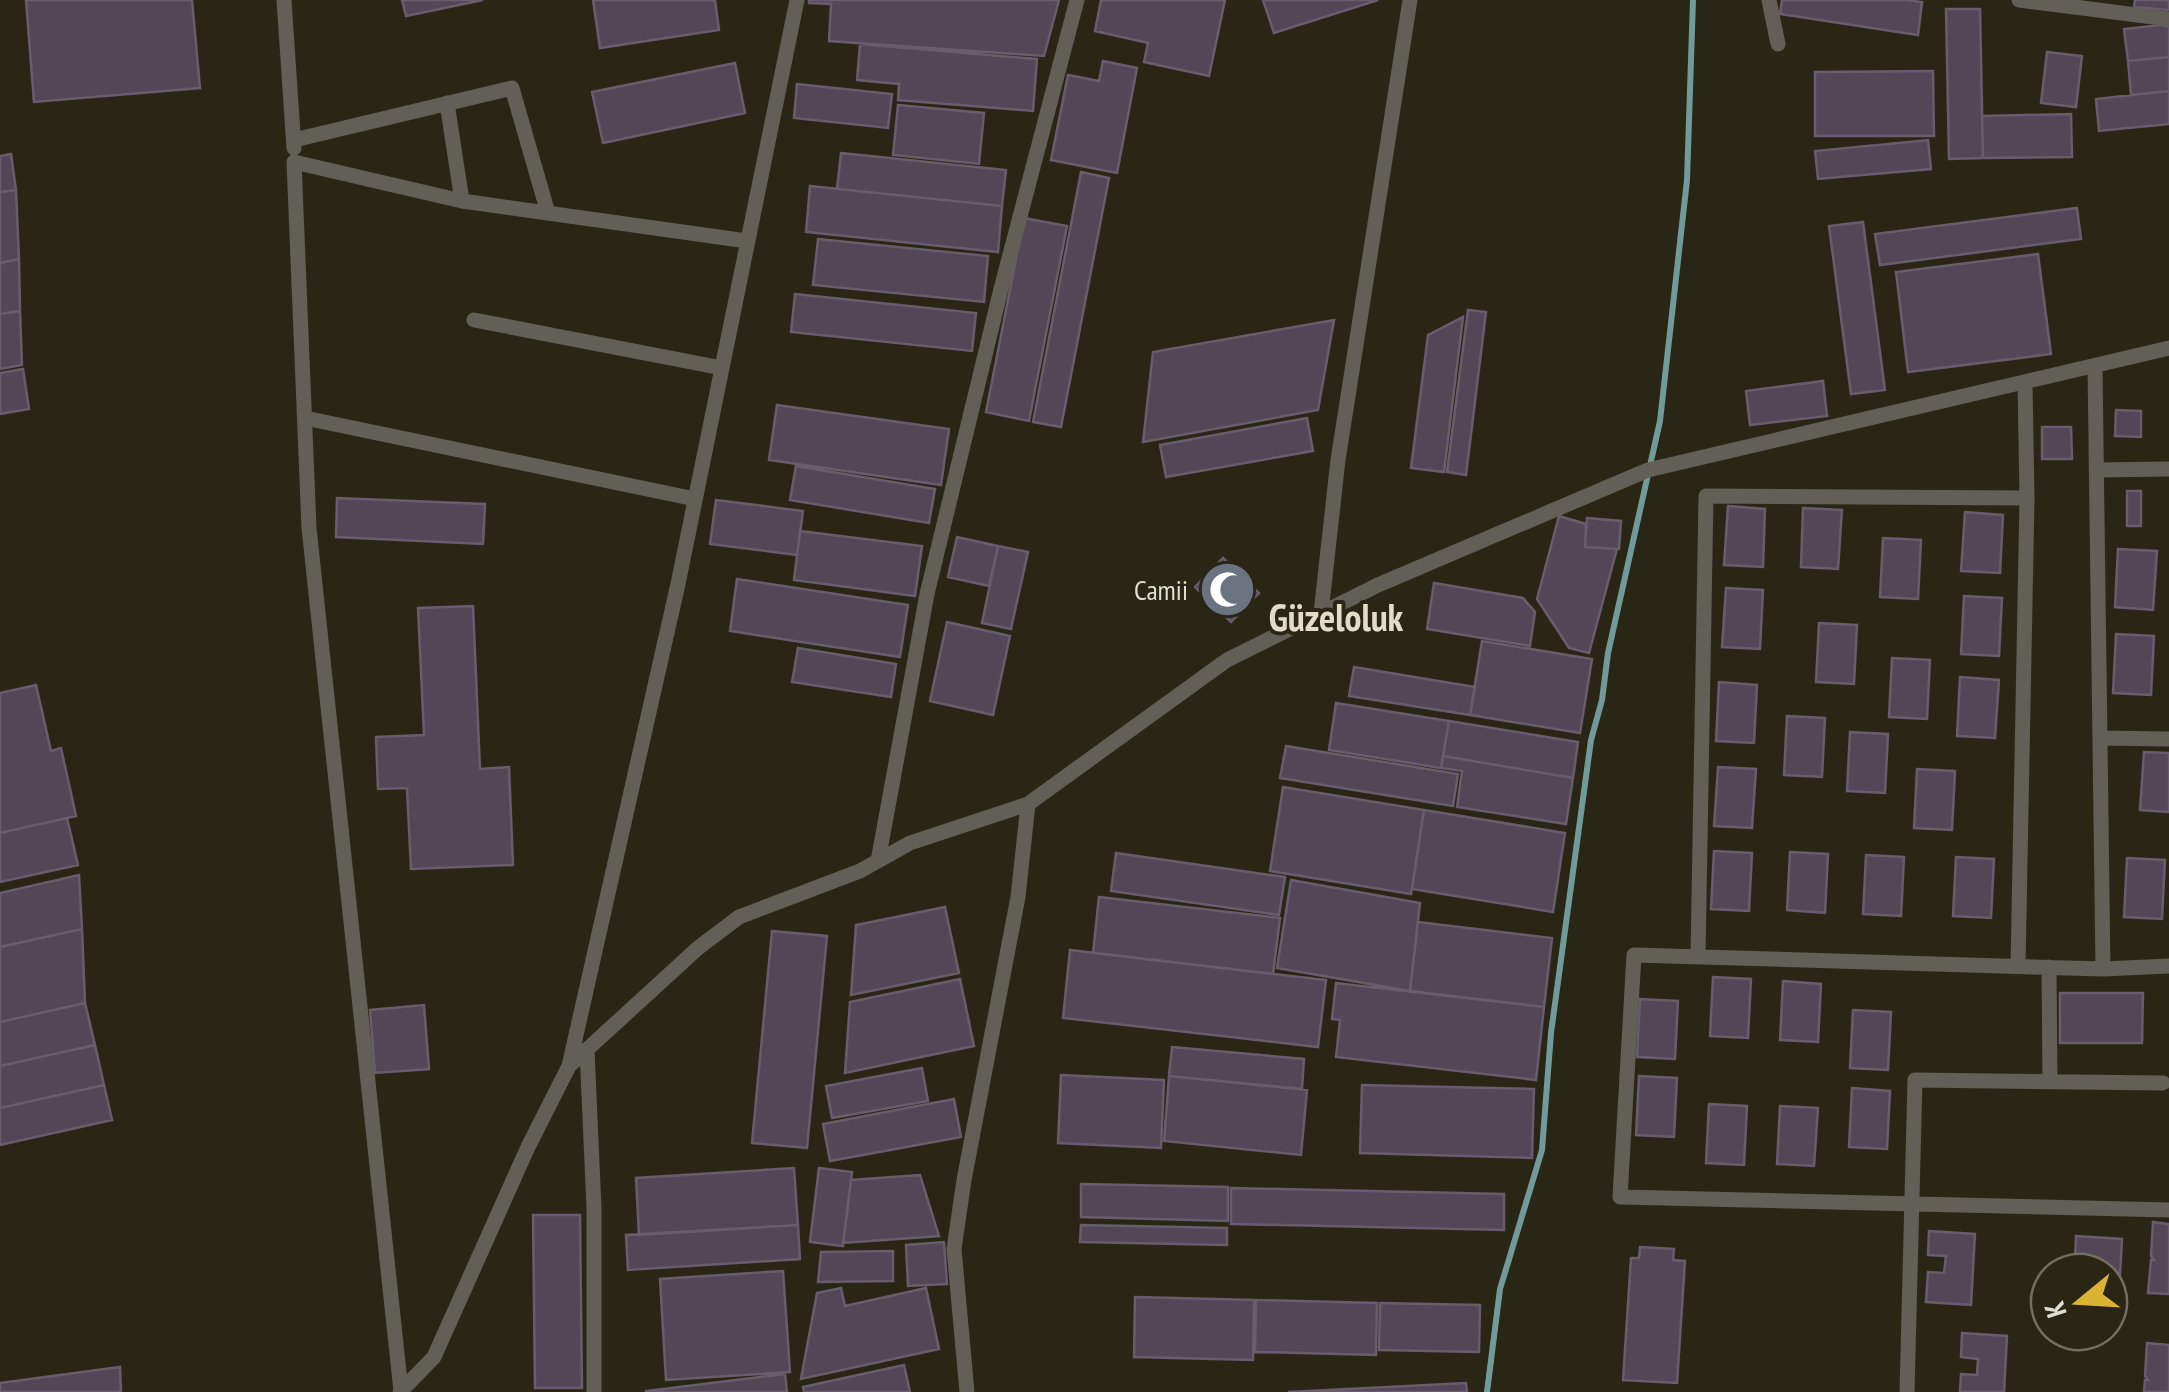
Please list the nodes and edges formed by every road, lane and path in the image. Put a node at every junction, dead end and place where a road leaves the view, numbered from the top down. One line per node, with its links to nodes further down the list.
1 (284, 0): 10 (street)
2 (797, 0): 14 (street)
3 (1076, 0): 29 (street)
4 (1410, 0): 25 (street)
5 (1768, 0): 8 (street)
6 (2019, 0): 7 (street)
7 (2169, 19)
8 (1778, 44)
9 (447, 104): 10 (street); 12 (street); 13 (street)
10 (294, 140): 11 (street)
11 (294, 162): 12 (street); 20 (street)
12 (462, 201): 13 (street)
13 (548, 214): 14 (street)
14 (748, 241): 18 (street)
15 (474, 320): 18 (street)
16 (2169, 348): 17 (street)
17 (2095, 366): 19 (street); 22 (street)
18 (722, 368): 24 (street)
19 (2025, 382): 23 (street); 25 (street)
20 (305, 418): 24 (street); 41 (street)
21 (2169, 469): 22 (street)
22 (2096, 470): 26 (street)
23 (2027, 498): 30 (street); 31 (street)
24 (695, 500): 36 (street)
25 (1321, 613): 28 (street)
26 (2100, 738): 27 (street); 34 (street)
27 (2169, 738)
28 (1028, 804): 29 (street); 43 (street)
29 (878, 861): 35 (street)
30 (1698, 957): 31 (street); 39 (street)
31 (2018, 966): 33 (street)
32 (2169, 966): 34 (street)
33 (2049, 967): 34 (street); 37 (street)
34 (2103, 969)
35 (587, 1050): 36 (street); 42 (street)
36 (569, 1066): 41 (street)
37 (2050, 1082): 38 (street); 39 (street)
38 (2163, 1083)
39 (1913, 1204): 40 (street); 44 (street)
40 (2169, 1210)
41 (401, 1391)
42 (594, 1392)
43 (967, 1392)
44 (1907, 1392)

